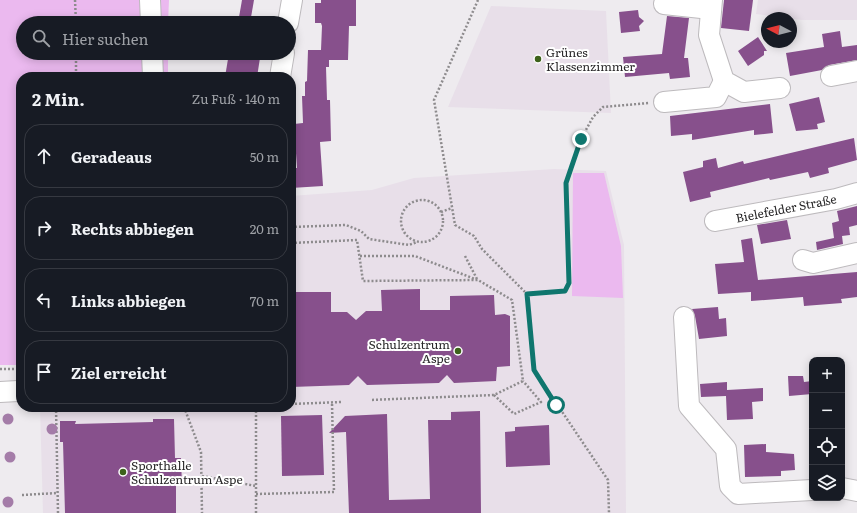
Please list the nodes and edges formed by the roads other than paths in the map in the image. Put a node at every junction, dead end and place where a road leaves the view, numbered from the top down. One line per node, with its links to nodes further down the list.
1 (150, 0): 5 (street)
2 (292, 0): 6 (street)
3 (664, 4): 4 (street)
4 (711, 4): 13 (street)
5 (151, 16)
6 (289, 16)
7 (152, 60): 10 (street)
8 (283, 60): 11 (street)
9 (857, 71): 12 (street)
10 (153, 72)
11 (281, 72)
12 (831, 76)
13 (724, 82): 14 (street); 15 (street)
14 (780, 88)
15 (664, 102)
16 (857, 193): 17 (street, Bielefelder Straße)
17 (715, 221)
18 (857, 253): 19 (street)
19 (803, 260)
20 (684, 317): 22 (street)
21 (845, 489): 23 (street)
22 (809, 490)
23 (857, 491)

